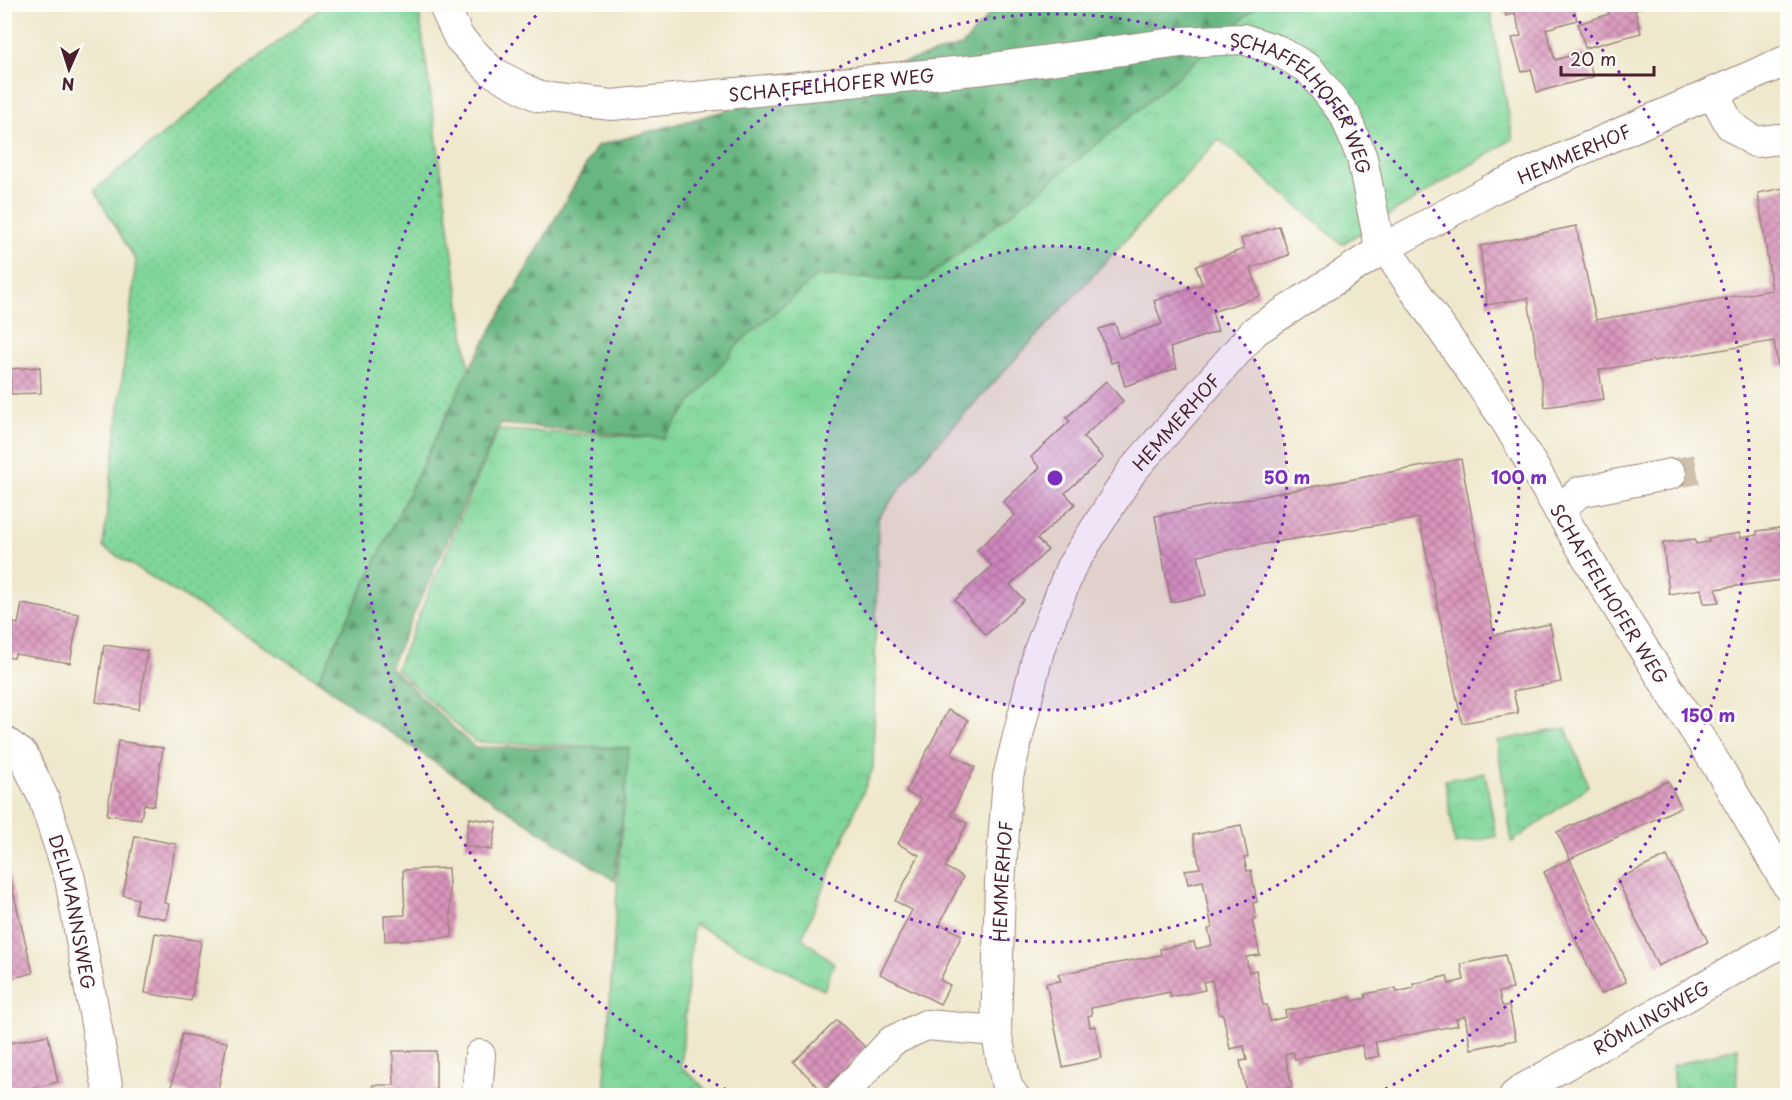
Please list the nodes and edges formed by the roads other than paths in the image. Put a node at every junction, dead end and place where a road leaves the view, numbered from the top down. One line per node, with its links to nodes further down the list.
1 (443, 4): 5 (street, SCHAFFELHOFER WEG)
2 (1788, 60): 3 (street, HEMMERHOF)
3 (1713, 93): 4 (street); 5 (street, HEMMERHOF)
4 (1779, 140)
5 (1384, 248): 7 (street, SCHAFFELHOFER WEG); 11 (street, HEMMERHOF)
6 (1671, 474): 7 (street)
7 (1559, 511): 9 (street, SCHAFFELHOFER WEG)
8 (4, 741): 13 (street, DELLMANNSWEG)
9 (1788, 886)
10 (1788, 939): 17 (street, RÖMLINGWEG)
11 (996, 1031): 15 (street); 16 (street, HEMMERHOF)
12 (480, 1055): 14 (street)
13 (109, 1095)
14 (477, 1095)
15 (841, 1095)
16 (1014, 1095)
17 (1514, 1095)

